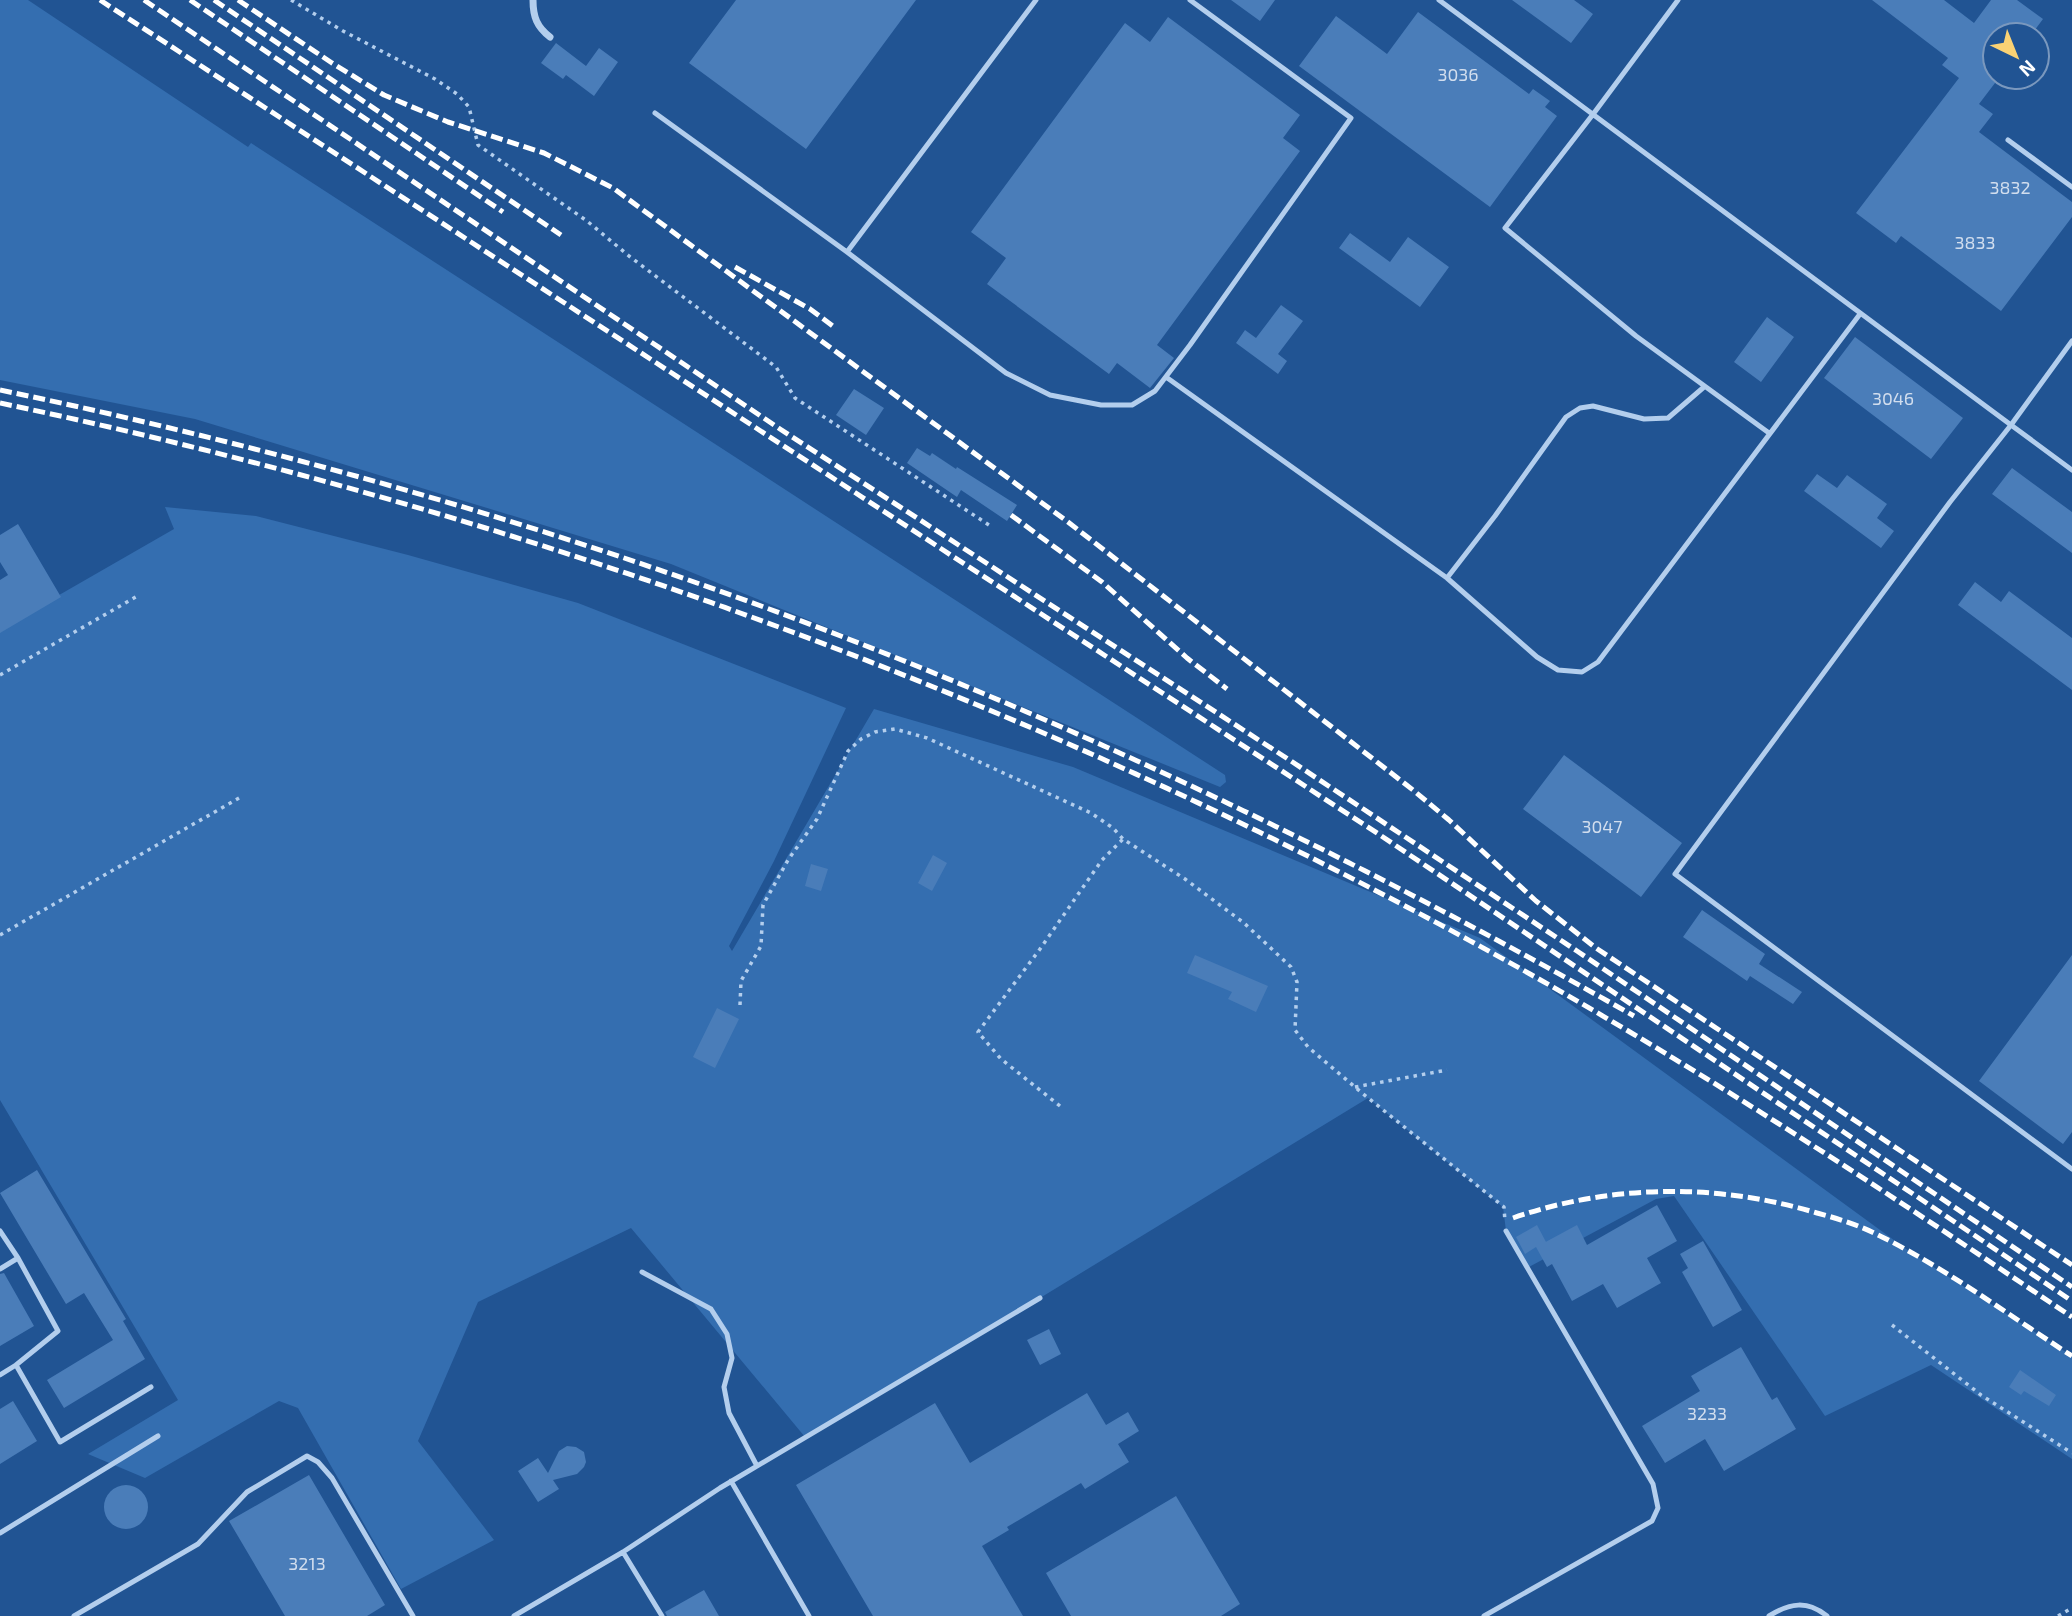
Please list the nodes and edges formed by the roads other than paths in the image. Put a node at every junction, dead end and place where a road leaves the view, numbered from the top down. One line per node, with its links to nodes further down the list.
1 (533, 0): 6 (street)
2 (1036, 0): 11 (lane)
3 (1190, 0): 14 (lane)
4 (1439, 0): 8 (lane)
5 (1678, 0): 8 (lane)
6 (550, 37)
7 (655, 113): 11 (lane)
8 (1594, 113): 12 (lane); 15 (lane)
9 (2008, 140): 10 (lane)
10 (2072, 187)
11 (847, 252): 14 (lane)
12 (1860, 314): 16 (lane); 17 (lane)
13 (2072, 341): 16 (lane)
14 (1166, 377): 19 (lane)
15 (1704, 387): 17 (lane); 19 (lane)
16 (2011, 425): 18 (lane); 20 (lane)
17 (1769, 433): 19 (lane)
18 (2072, 470)
19 (1447, 578)
20 (2072, 1169)
21 (0, 1231): 23 (lane)
22 (1506, 1231): 40 (lane)
23 (18, 1258): 24 (lane); 27 (lane)
24 (0, 1269)
25 (642, 1272): 31 (lane)
26 (1040, 1298): 31 (lane)
27 (16, 1365): 28 (lane); 29 (lane)
28 (0, 1375)
29 (151, 1387)
30 (159, 1436): 33 (lane)
31 (757, 1466): 32 (lane)
32 (731, 1481): 34 (lane); 39 (lane)
33 (0, 1533)
34 (623, 1552): 37 (lane); 38 (lane)
35 (74, 1616): 36 (lane)
36 (413, 1616)
37 (514, 1616)
38 (662, 1616)
39 (809, 1616)
40 (1485, 1616)
41 (1769, 1616): 42 (lane)
42 (1827, 1616)

